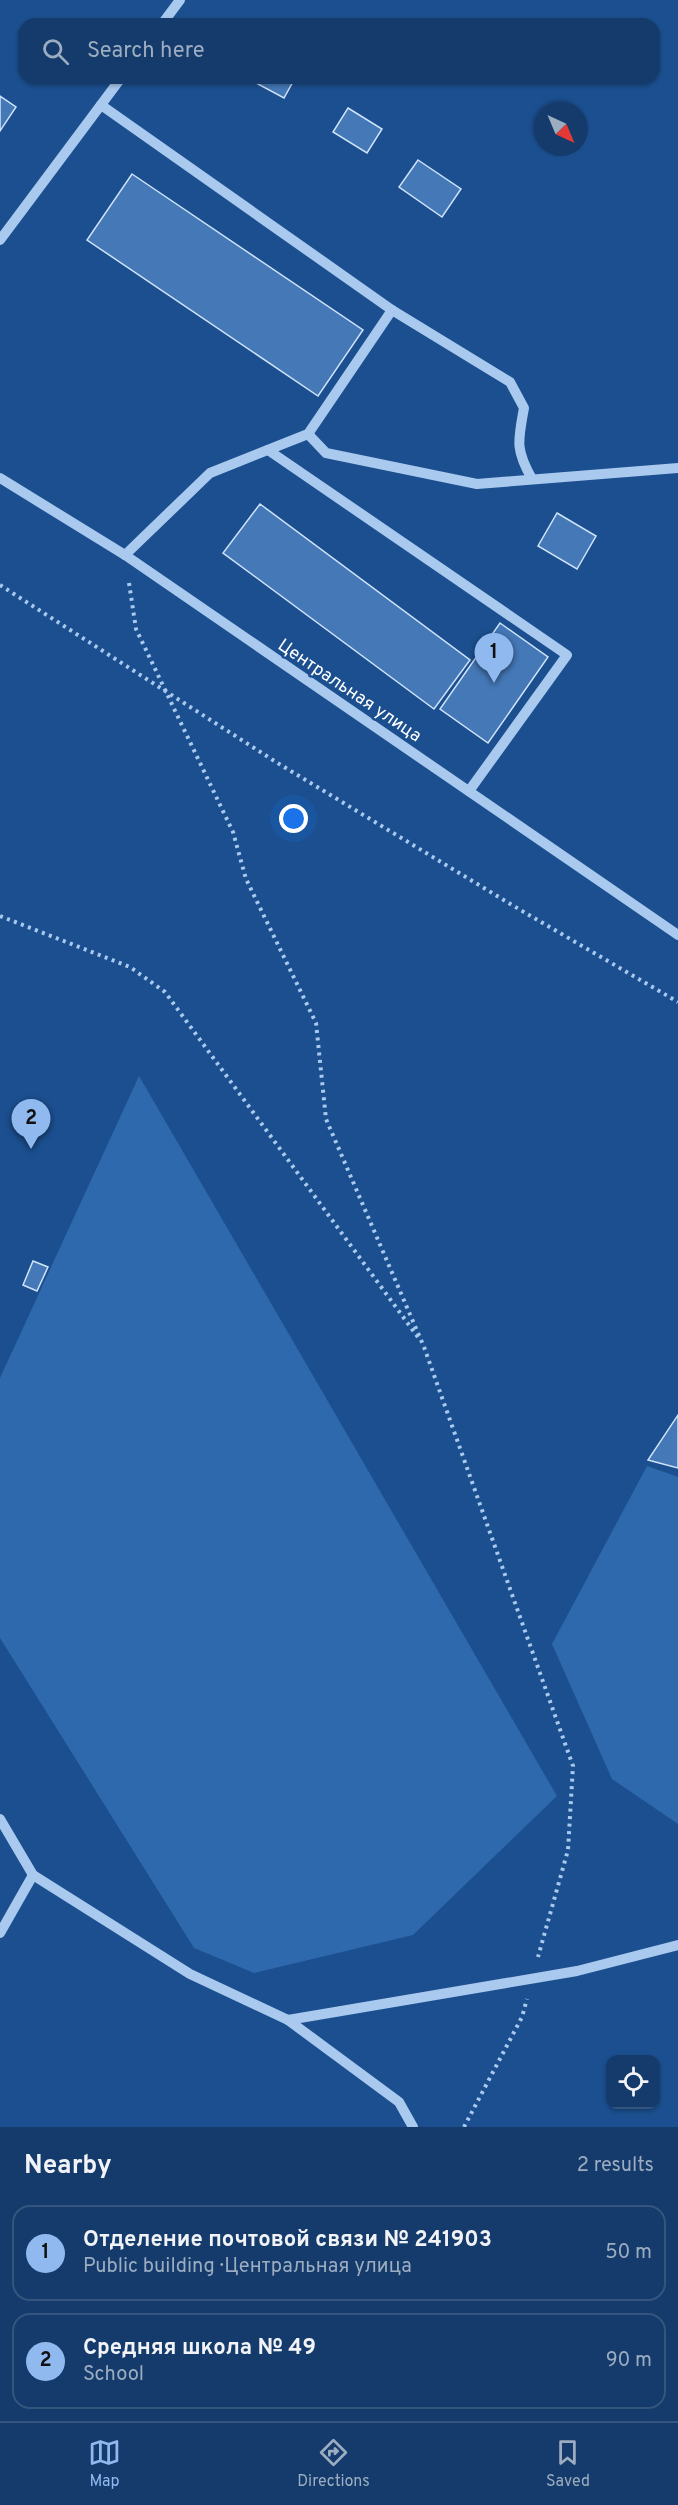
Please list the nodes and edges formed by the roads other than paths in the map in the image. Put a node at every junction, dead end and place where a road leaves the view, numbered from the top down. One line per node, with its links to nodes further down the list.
1 (180, 0): 2 (street)
2 (166, 18)
3 (117, 84): 4 (street)
4 (101, 105): 5 (street); 6 (street)
5 (0, 240)
6 (392, 310): 7 (street); 11 (street)
7 (308, 434): 8 (street); 11 (street)
8 (268, 450): 12 (street); 13 (street)
9 (678, 468): 11 (street)
10 (0, 478): 12 (street, Центральная улица)
11 (532, 479)
12 (125, 555): 13 (street, Центральная улица)
13 (469, 791): 14 (street, Центральная улица)
14 (678, 935)
15 (0, 1820): 16 (street)
16 (33, 1875): 17 (street); 19 (street)
17 (0, 1933)
18 (678, 1945): 19 (street)
19 (288, 2020): 20 (street)
20 (413, 2127)

